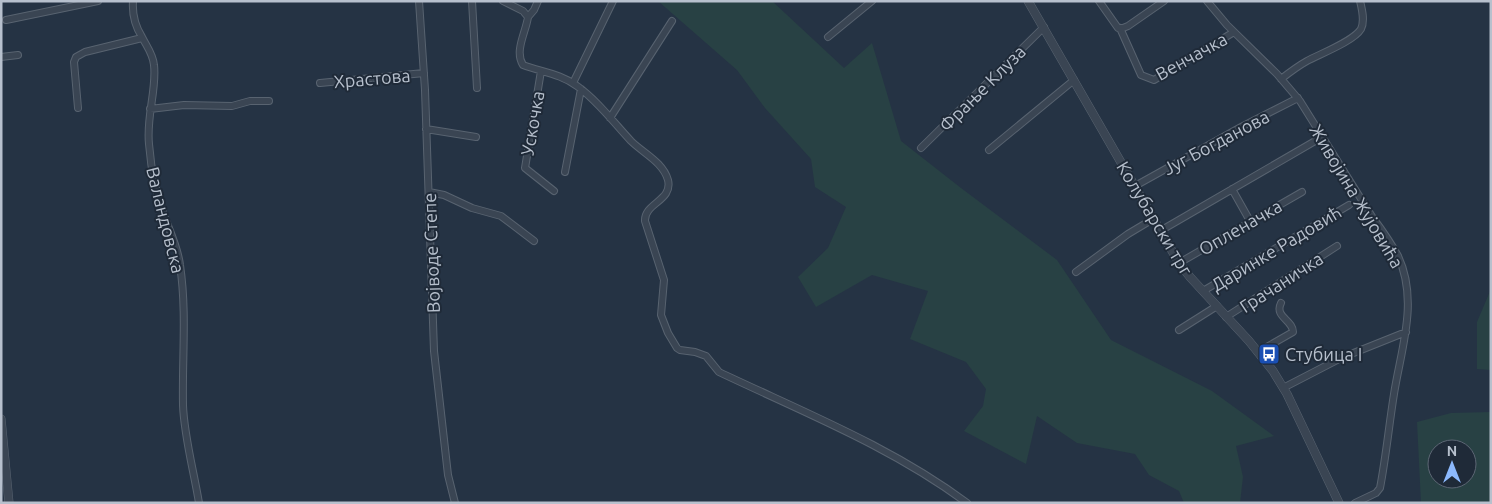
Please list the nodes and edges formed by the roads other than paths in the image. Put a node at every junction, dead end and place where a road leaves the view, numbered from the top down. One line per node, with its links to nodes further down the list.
1 (98, 1): 15 (street)
2 (133, 1): 21 (street, Валандовска)
3 (419, 1): 25 (street, Војводе Степе)
4 (472, 1): 30 (street)
5 (503, 1): 14 (street)
6 (538, 1): 14 (street)
7 (614, 1): 29 (street)
8 (872, 1): 20 (street)
9 (1028, 1): 17 (street, Колубарски трг)
10 (1099, 1): 18 (street)
11 (1164, 1): 18 (street)
12 (1207, 1): 19 (street, Живојина Жујовића)
13 (1360, 1): 26 (street)
14 (528, 16): 24 (street)
15 (6, 20)
16 (672, 21): 36 (street)
17 (1044, 28): 27 (street, Колубарски трг); 40 (street, Фрање Клуза)
18 (1120, 28): 19 (street, Венчачка)
19 (1234, 32): 26 (street, Живојина Жујовића)
20 (828, 37)
21 (142, 38): 34 (street); 35 (street, Валандовска)
22 (18, 55): 23 (street)
23 (1, 57)
24 (541, 71): 29 (street); 45 (street, Ускочка)
25 (424, 73): 28 (street, Храстова); 37 (street, Војводе Степе)
26 (1281, 79): 32 (street, Живојина Жујовића)
27 (1074, 80): 41 (street); 43 (street, Колубарски трг)
28 (320, 83)
29 (573, 84): 31 (street)
30 (477, 88)
31 (581, 89): 36 (street); 42 (street)
32 (1298, 98): 39 (street, Живојина Жујовића); 43 (street, Југ Богданова)
33 (269, 101): 35 (street)
34 (78, 108)
35 (150, 108): 67 (street, Валандовска)
36 (610, 118): 69 (street)
37 (426, 129): 38 (street); 46 (street, Војводе Степе)
38 (476, 137)
39 (1322, 137): 44 (street); 61 (street, Живојина Жујовића)
40 (921, 148)
41 (989, 150)
42 (565, 172)
43 (1135, 186): 49 (street, Колубарски трг)
44 (1232, 189): 50 (street); 51 (street)
45 (554, 191)
46 (429, 192): 52 (street); 68 (street, Војводе Степе)
47 (1302, 192): 50 (street, Опленачка)
48 (1349, 205): 56 (street, Даринке Радовић)
49 (1153, 219): 51 (street, Колубарски трг); 55 (street)
50 (1250, 221): 54 (street, Опленачка)
51 (1160, 231): 54 (street, Колубарски трг)
52 (534, 241)
53 (1336, 246): 59 (street, Грачаничка)
54 (1179, 263): 56 (street, Колубарски трг)
55 (1076, 272)
56 (1203, 291): 58 (street, Колубарски трг)
57 (1281, 303): 62 (street)
58 (1217, 306): 59 (street, Колубарски трг); 60 (street)
59 (1226, 317): 62 (street, Колубарски трг)
60 (1179, 330)
61 (1406, 332): 63 (street); 71 (street, Живојина Жујовића)
62 (1258, 352): 63 (street, Колубарски трг)
63 (1283, 388): 70 (street, Колубарски трг)
64 (1, 419): 65 (street)
65 (3, 457): 66 (street)
66 (6, 500)
67 (199, 503)
68 (455, 503)
69 (967, 503)
70 (1339, 503)
71 (1355, 503)

